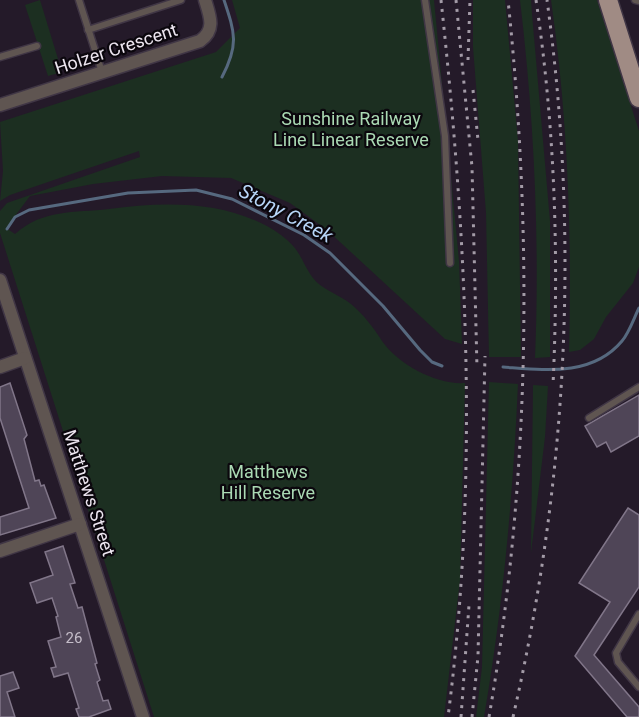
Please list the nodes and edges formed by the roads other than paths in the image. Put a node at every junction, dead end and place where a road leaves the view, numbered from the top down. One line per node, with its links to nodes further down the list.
1 (78, 0): 6 (lane)
2 (181, 0): 6 (lane)
3 (205, 0): 9 (street, Holzer Crescent)
4 (425, 0): 12 (lane)
5 (608, 0): 10 (main road)
6 (88, 30): 9 (lane)
7 (37, 46): 8 (lane)
8 (0, 57)
9 (102, 72): 11 (street, Holzer Crescent)
10 (639, 98)
11 (0, 105)
12 (450, 263)
13 (0, 280): 14 (street, Matthews Street)
14 (26, 358): 15 (street); 18 (street, Matthews Street)
15 (0, 367)
16 (639, 387): 17 (lane)
17 (589, 418)
18 (80, 524): 19 (street); 22 (street, Matthews Street)
19 (0, 551)
20 (639, 614): 21 (lane)
21 (639, 687)
22 (143, 717)

